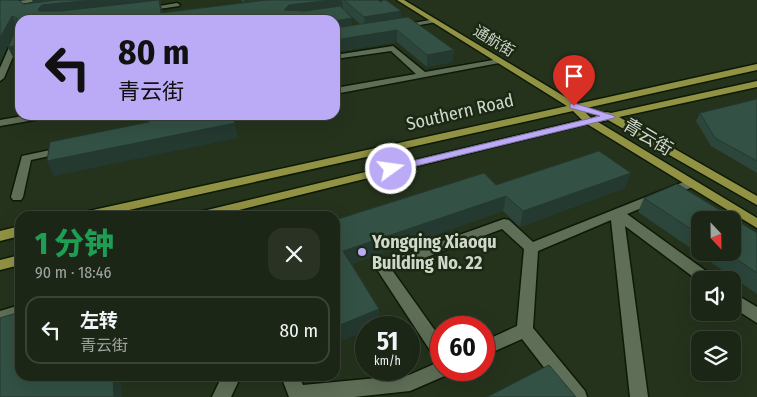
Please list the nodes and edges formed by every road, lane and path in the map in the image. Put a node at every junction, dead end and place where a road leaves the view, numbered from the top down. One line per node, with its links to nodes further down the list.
1 (43, 0): 3 (street)
2 (400, 0): 8 (main road, 通航街)
3 (32, 1): 4 (street); 7 (street)
4 (0, 5)
5 (177, 6): 6 (street)
6 (140, 9)
7 (28, 11)
8 (435, 21): 9 (street); 12 (main road, 通航街)
9 (389, 28)
10 (15, 43): 14 (street)
11 (340, 56): 16 (street)
12 (499, 61): 16 (street); 20 (main road, 通航街)
13 (15, 63): 14 (street)
14 (6, 64): 17 (street)
15 (757, 67): 20 (main road, Southern Road)
16 (423, 75): 19 (street)
17 (0, 78)
18 (757, 84): 21 (main road)
19 (340, 90)
20 (574, 106): 21 (main road, 青云街); 23 (main road, 青云街); 29 (main road, Southern Road)
21 (610, 116): 23 (main road); 28 (main road, 青云街)
22 (17, 120): 24 (street)
23 (588, 121): 26 (main road, 青云街); 30 (main road)
24 (0, 123)
25 (75, 148): 27 (street)
26 (691, 183): 31 (street); 32 (main road, 青云街)
27 (17, 197)
28 (757, 201)
29 (106, 211)
30 (236, 211)
31 (616, 213): 35 (street); 38 (street); 51 (street)
32 (757, 224)
33 (15, 232): 34 (main road)
34 (0, 236)
35 (531, 248): 43 (street); 44 (street)
36 (15, 261): 37 (main road)
37 (0, 265)
38 (696, 271)
39 (741, 304): 41 (street)
40 (15, 313): 42 (street)
41 (757, 316)
42 (0, 318)
43 (525, 330): 45 (street); 50 (street)
44 (430, 337)
45 (495, 344)
46 (430, 374): 48 (street)
47 (229, 381): 49 (street)
48 (292, 381)
49 (221, 397)
50 (578, 397)
51 (638, 397)

